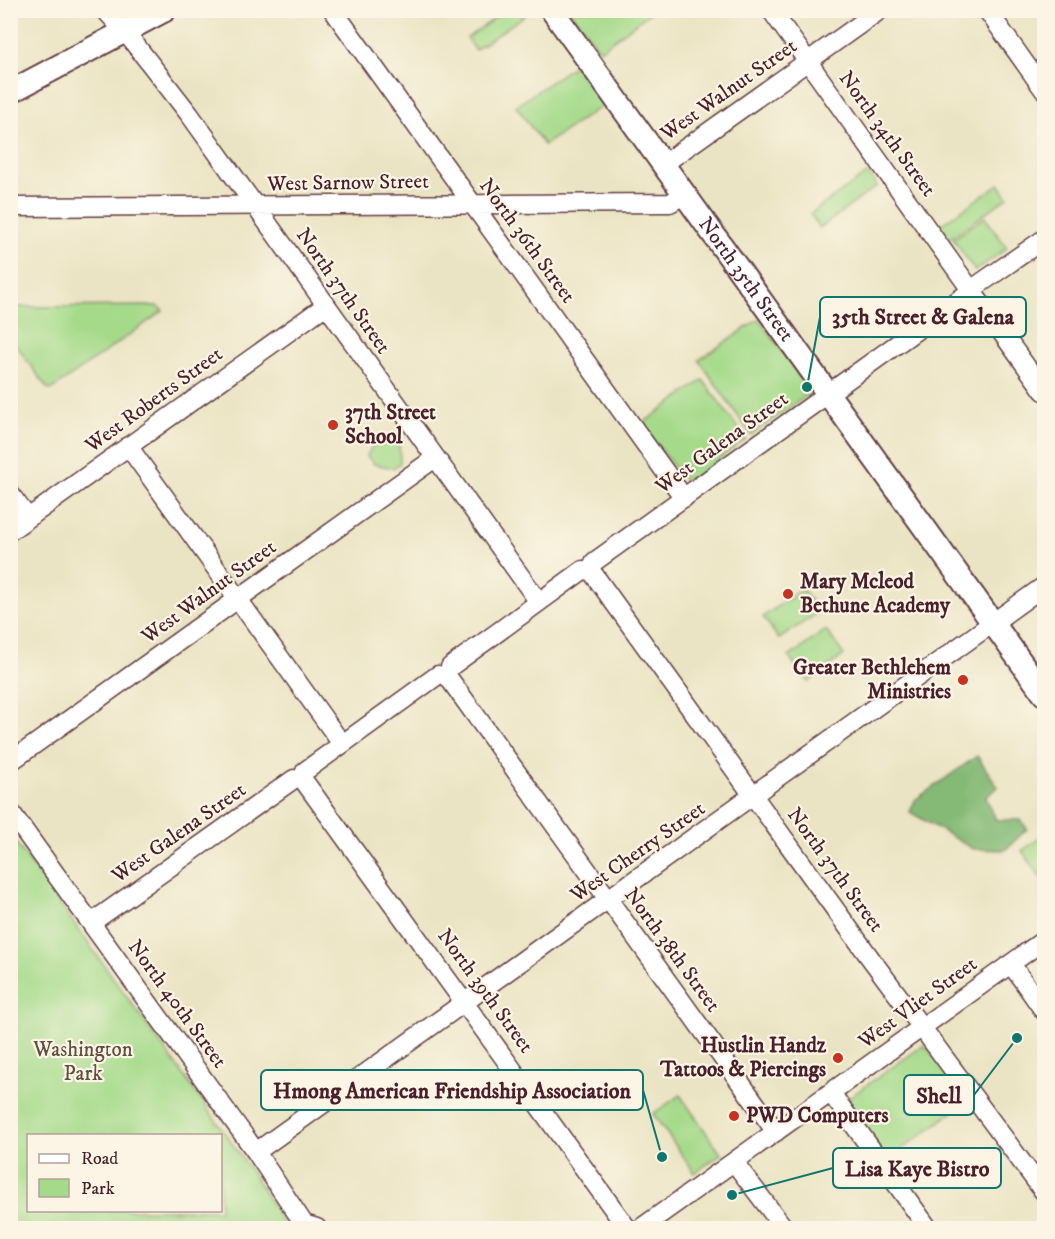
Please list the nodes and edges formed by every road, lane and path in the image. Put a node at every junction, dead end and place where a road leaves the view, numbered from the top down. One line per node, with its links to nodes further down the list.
1 (105, 10): 8 (street, North 37th Street)
2 (165, 10): 8 (main road)
3 (333, 10): 14 (street, North 36th Street)
4 (552, 10): 12 (main road, North 35th Street)
5 (771, 10): 9 (street, North 34th Street)
6 (880, 10): 9 (street, West Walnut Street)
7 (987, 10): 10 (street)
8 (124, 32): 11 (main road); 16 (street, North 37th Street)
9 (808, 63): 12 (street, West Walnut Street); 18 (street, North 34th Street)
10 (1044, 90)
11 (10, 92)
12 (662, 165): 13 (main road, North 35th Street)
13 (684, 195): 14 (street, West Sarnow Street); 21 (main road, North 35th Street)
14 (473, 204): 16 (street, West Sarnow Street); 25 (street, North 36th Street)
15 (10, 207): 16 (street, West Sarnow Street)
16 (256, 207): 19 (street, North 37th Street)
17 (1044, 239): 18 (street, West Galena Street)
18 (971, 290): 20 (street, North 34th Street); 21 (street, West Galena Street)
19 (325, 306): 22 (street, West Roberts Street); 23 (street, North 37th Street)
20 (1044, 391)
21 (828, 395): 25 (street, West Galena Street); 32 (main road, North 35th Street)
22 (128, 446): 26 (street, West Roberts Street); 30 (street)
23 (435, 458): 30 (street, West Walnut Street); 31 (street, North 37th Street)
24 (10, 494): 26 (street)
25 (684, 498): 28 (street, West Galena Street)
26 (28, 518): 27 (street, West Roberts Street)
27 (10, 531)
28 (590, 568): 31 (street, West Galena Street); 38 (street, North 37th Street)
29 (1044, 586): 32 (street, West Cherry Street)
30 (238, 599): 35 (street); 36 (street, West Walnut Street)
31 (539, 602): 33 (street, West Galena Street)
32 (994, 623): 34 (main road, North 35th Street); 38 (street, West Cherry Street)
33 (445, 673): 35 (street, West Galena Street); 40 (street, North 38th Street)
34 (1044, 694)
35 (342, 744): 37 (street, West Galena Street)
36 (10, 762)
37 (301, 777): 41 (street, West Galena Street); 44 (street, North 39th Street)
38 (753, 797): 40 (street, West Cherry Street); 46 (street, North 37th Street)
39 (10, 811): 41 (street, North 40th Street)
40 (608, 900): 44 (street, West Cherry Street); 48 (street, North 38th Street)
41 (91, 923): 49 (street, North 40th Street)
42 (1044, 940): 43 (street, West Vliet Street)
43 (1011, 964): 45 (street); 46 (street, West Vliet Street)
44 (465, 1002): 49 (street, West Cherry Street); 53 (street, North 39th Street)
45 (1044, 1011)
46 (923, 1027): 47 (street, West Vliet Street); 51 (street, North 37th Street)
47 (831, 1093): 48 (street, West Vliet Street); 56 (street)
48 (776, 1132): 50 (street, West Vliet Street)
49 (256, 1152): 52 (street, North 40th Street)
50 (734, 1162): 54 (street, West Vliet Street); 55 (street)
51 (1044, 1192)
52 (308, 1227)
53 (627, 1228)
54 (641, 1228)
55 (784, 1228)
56 (928, 1228)

